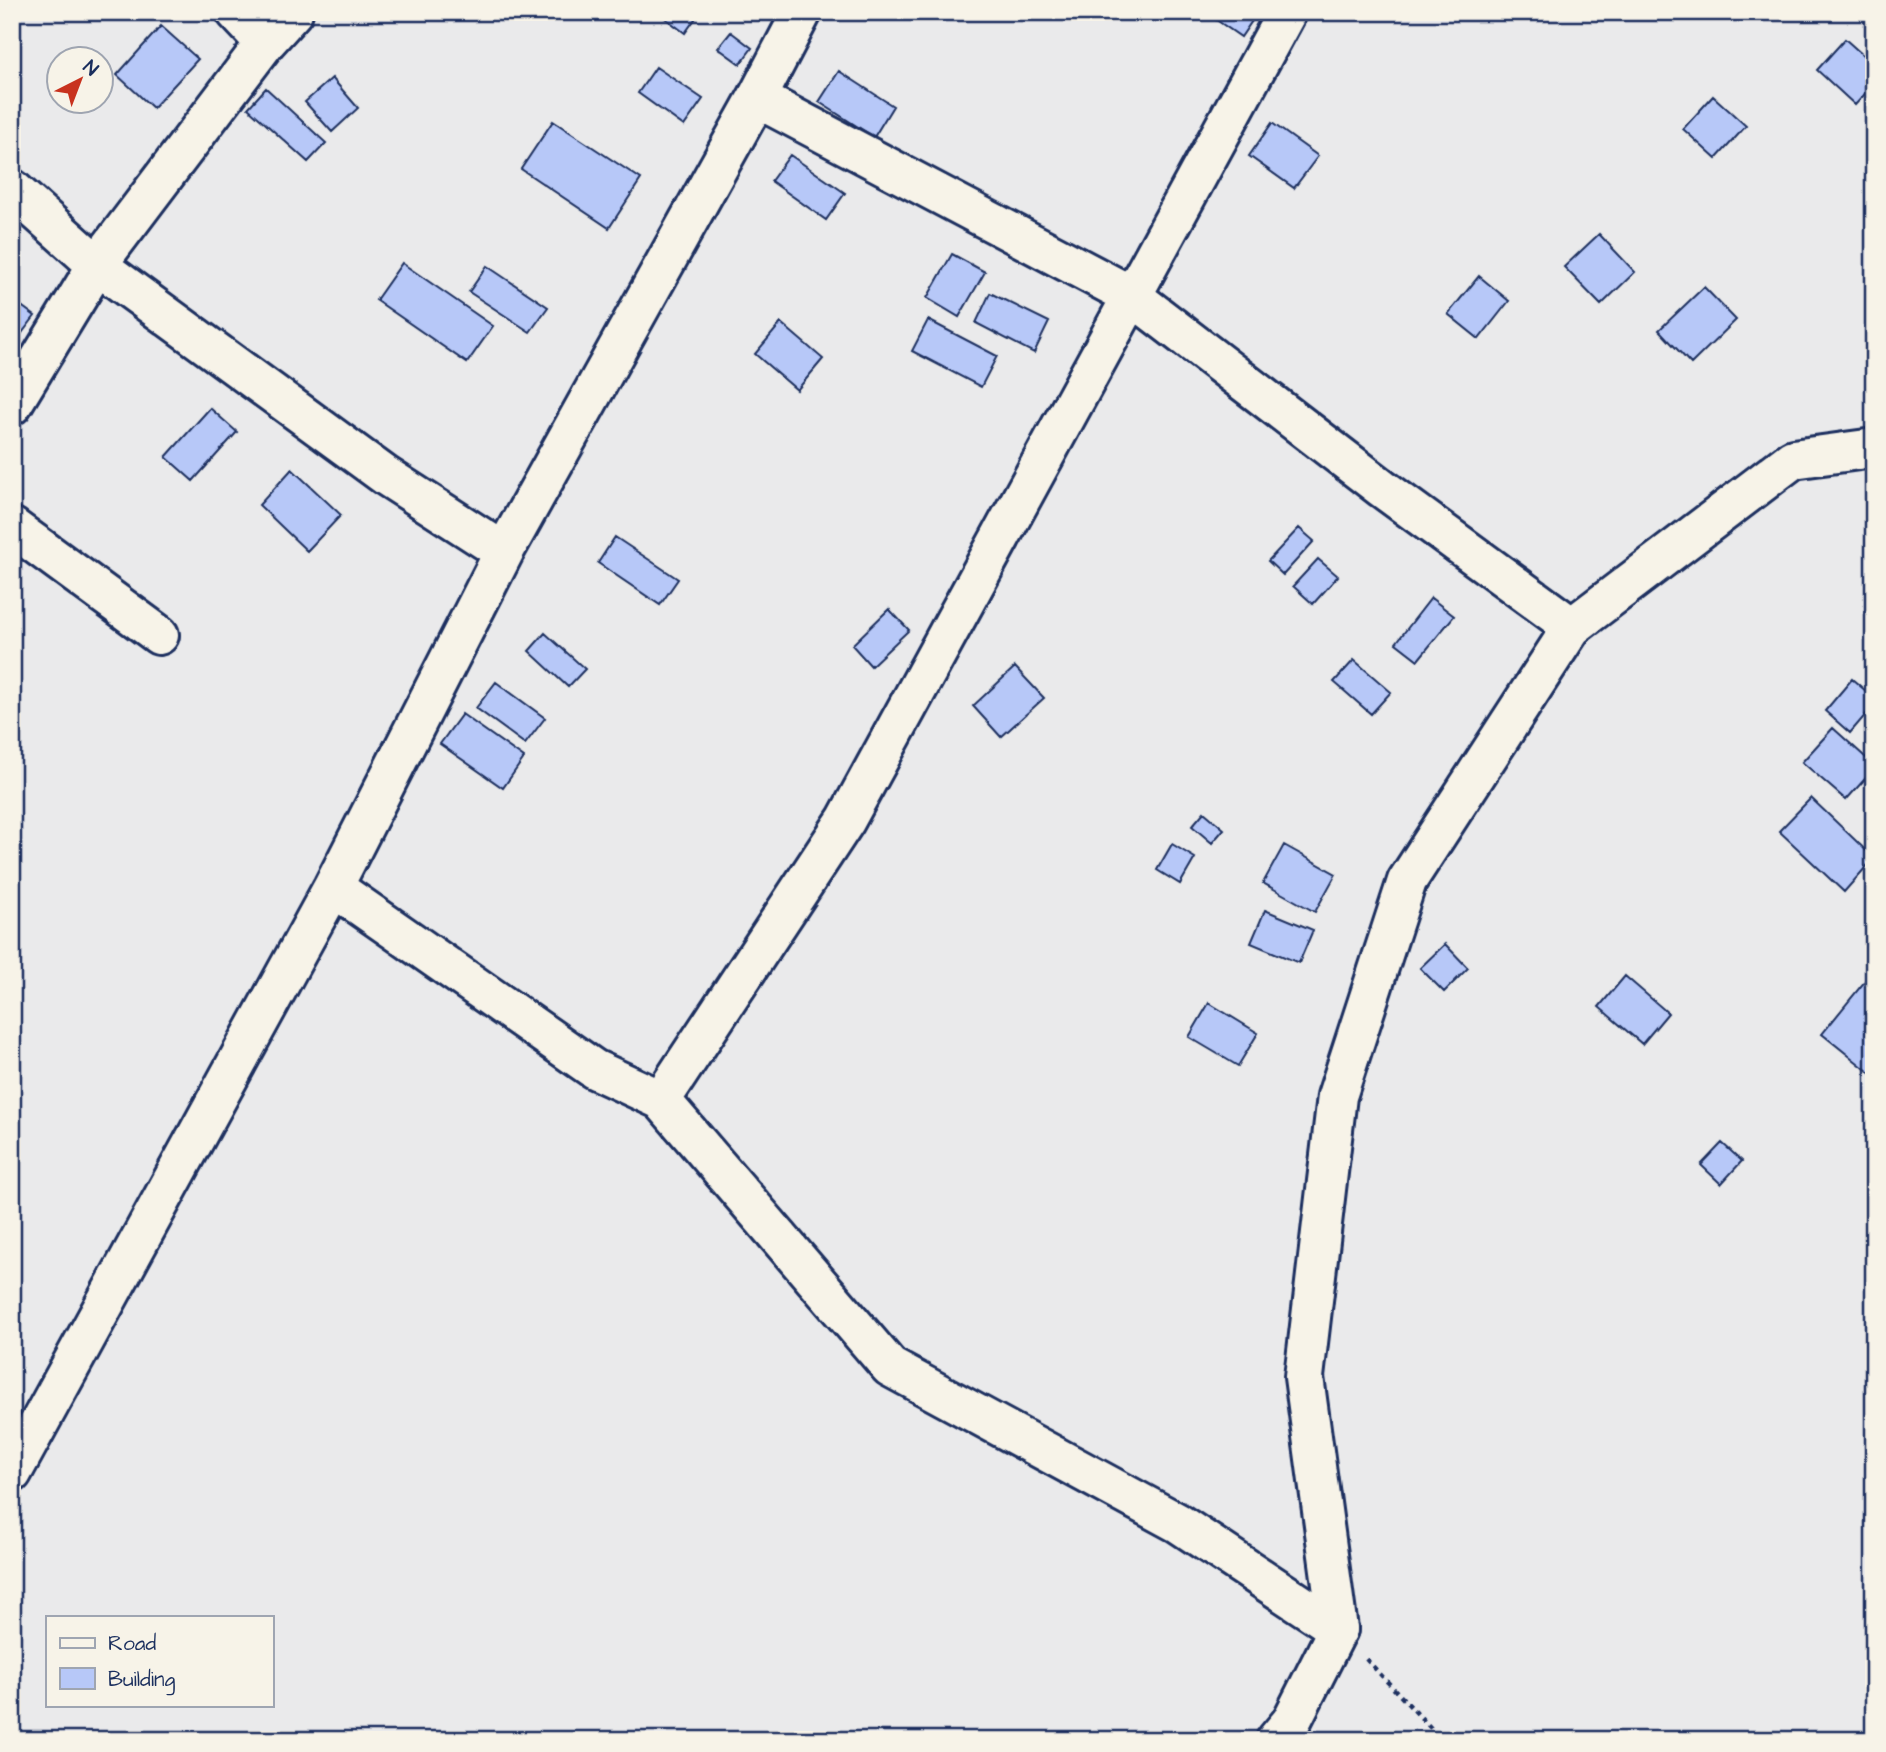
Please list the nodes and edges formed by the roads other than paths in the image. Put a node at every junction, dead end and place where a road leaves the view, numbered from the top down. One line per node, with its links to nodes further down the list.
1 (236, 12): 5 (street)
2 (293, 12): 5 (street)
3 (802, 12): 6 (street)
4 (1287, 12): 9 (street)
5 (265, 43): 8 (street)
6 (757, 98): 9 (street); 13 (street)
7 (12, 189): 8 (street)
8 (96, 265): 10 (street); 13 (street)
9 (1132, 296): 14 (street); 17 (street)
10 (12, 405)
11 (1874, 448): 14 (street)
12 (12, 527): 15 (street)
13 (504, 552): 16 (street)
14 (1572, 627): 19 (street)
15 (159, 635)
16 (333, 887): 17 (street); 18 (street)
17 (662, 1100): 19 (street)
18 (12, 1473)
19 (1338, 1629): 20 (street)
20 (1276, 1740)

